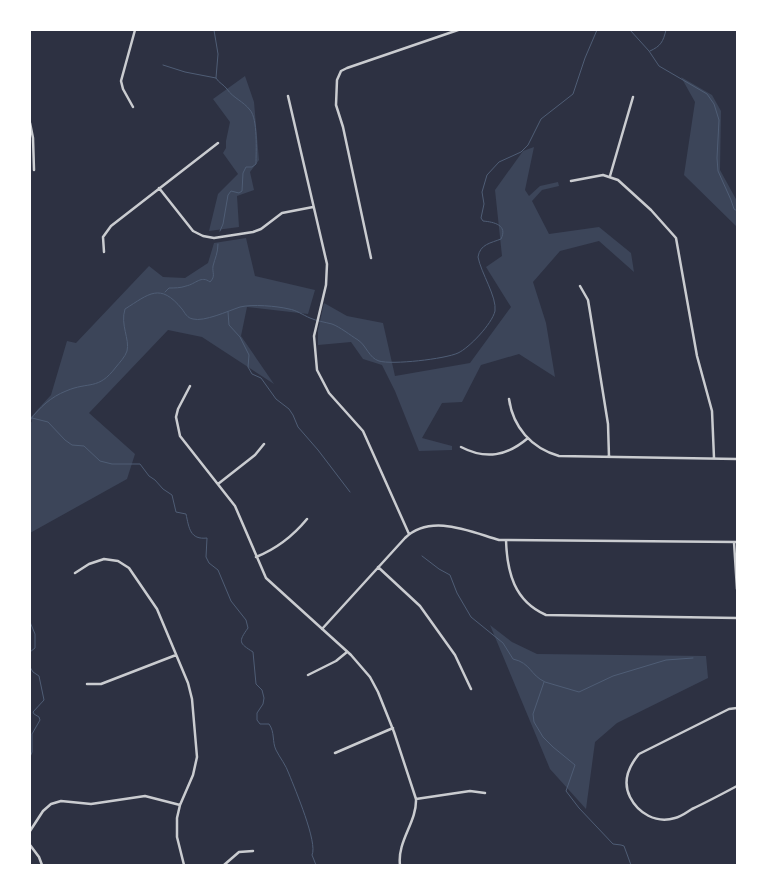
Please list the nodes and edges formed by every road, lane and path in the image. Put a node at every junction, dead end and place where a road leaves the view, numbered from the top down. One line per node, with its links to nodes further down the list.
1 (135, 30): 5 (street)
2 (458, 30): 14 (street)
3 (288, 96): 12 (street)
4 (633, 97): 9 (street)
5 (133, 107)
6 (30, 123): 8 (street)
7 (218, 143): 11 (street)
8 (34, 170)
9 (610, 176): 10 (street); 22 (street)
10 (570, 181)
11 (159, 188): 12 (street); 13 (street)
12 (313, 207): 26 (street)
13 (104, 252)
14 (371, 258)
15 (580, 286): 21 (street)
16 (190, 386): 24 (street)
17 (508, 399): 18 (street)
18 (528, 438): 20 (street); 21 (street)
19 (264, 444): 24 (street)
20 (461, 447)
21 (609, 457): 22 (street)
22 (714, 458): 23 (street)
23 (737, 458)
24 (218, 484): 29 (street)
25 (307, 519): 29 (street)
26 (410, 534): 27 (street); 30 (street)
27 (506, 540): 28 (street); 33 (street)
28 (736, 542): 32 (street)
29 (256, 557): 34 (street)
30 (378, 567): 34 (street); 39 (street)
31 (75, 573): 36 (street)
32 (737, 589)
33 (737, 618)
34 (322, 629): 35 (street)
35 (347, 652): 37 (street); 41 (street)
36 (176, 654): 38 (street); 46 (street)
37 (308, 675)
38 (87, 684)
39 (471, 689)
40 (737, 708): 43 (street)
41 (393, 728): 42 (street); 45 (street)
42 (335, 753)
43 (737, 786)
44 (485, 793): 45 (street)
45 (416, 799): 53 (street)
46 (180, 805): 47 (street); 51 (street)
47 (30, 831)
48 (30, 845): 50 (street)
49 (253, 851): 52 (street)
50 (42, 865)
51 (184, 865)
52 (224, 865)
53 (400, 865)

